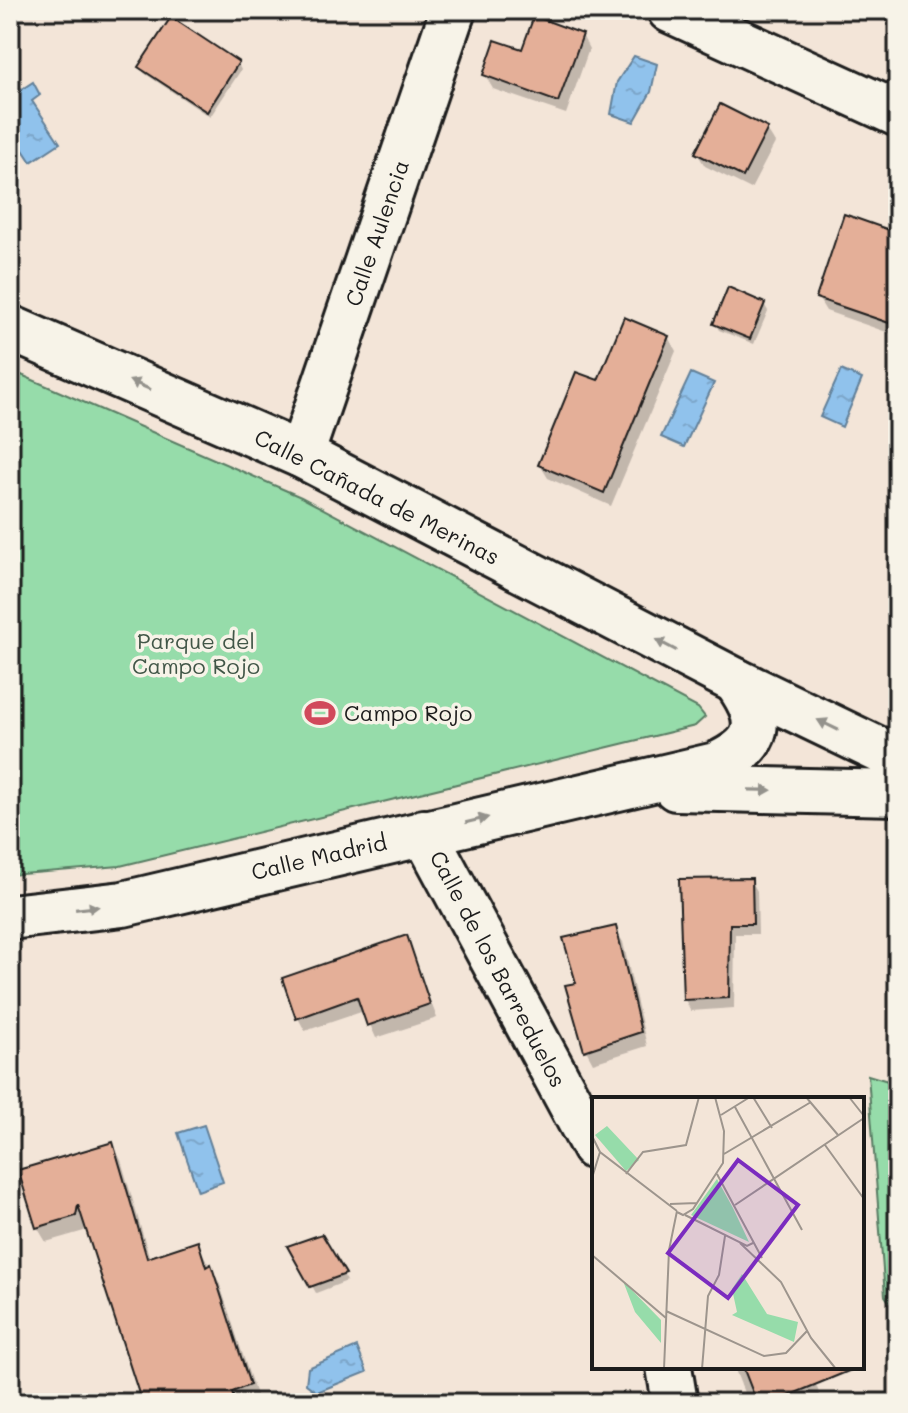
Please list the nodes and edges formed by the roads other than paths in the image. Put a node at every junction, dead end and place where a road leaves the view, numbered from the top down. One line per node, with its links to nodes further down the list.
1 (453, 10): 5 (street, Calle Aulencia)
2 (670, 10): 3 (street)
3 (898, 114)
4 (10, 328): 5 (street, Calle Cañada de Merinas, one-way to 4)
5 (301, 455): 6 (street, Calle Cañada de Merinas, one-way to 5)
6 (736, 681): 7 (street, Calle Cañada de Merinas, one-way to 6); 8 (street, Calle Madrid)
7 (898, 759)
8 (626, 787): 9 (street, Calle Madrid, one-way to 9); 10 (street, Calle Madrid, one-way to 8)
9 (898, 793)
10 (424, 832): 11 (street, Calle Madrid, one-way to 10); 12 (street, Calle de los Barreduelos)
11 (10, 917)
12 (592, 1143)
13 (669, 1369): 14 (street)
14 (675, 1403)

